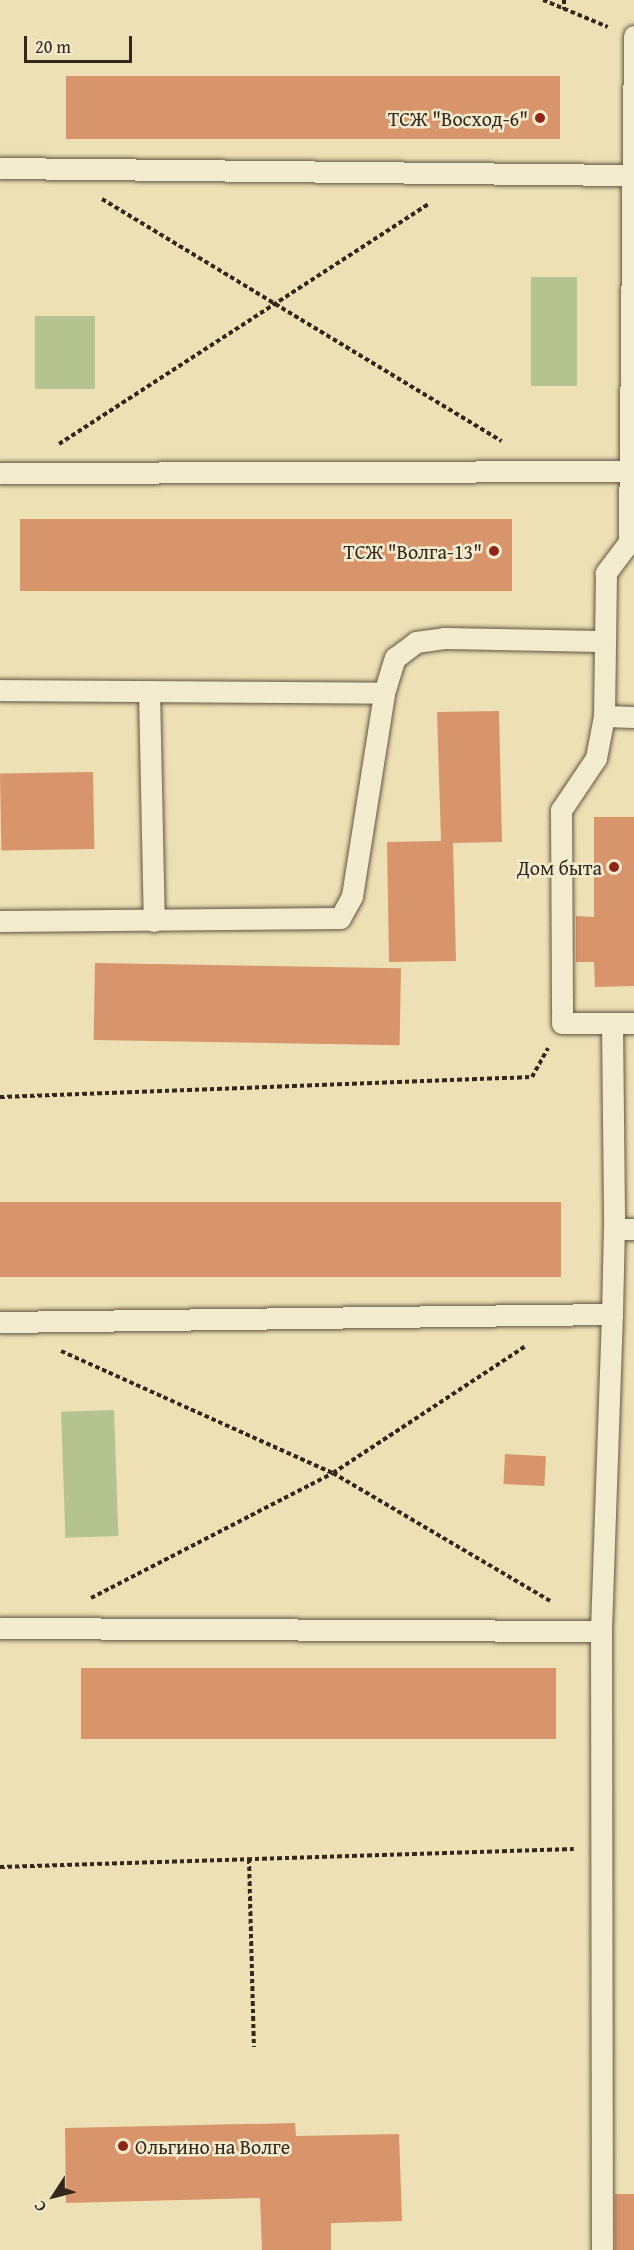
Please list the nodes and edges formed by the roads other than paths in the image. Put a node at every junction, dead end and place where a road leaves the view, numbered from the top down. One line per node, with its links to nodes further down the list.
1 (632, 36): 3 (lane)
2 (0, 168): 3 (lane)
3 (630, 175): 4 (lane)
4 (629, 471): 5 (lane); 6 (lane)
5 (0, 473)
6 (631, 542): 7 (lane)
7 (602, 641): 10 (lane); 11 (lane)
8 (0, 690): 9 (lane)
9 (149, 691): 10 (lane); 14 (lane)
10 (384, 693): 14 (lane)
11 (604, 716): 12 (lane); 15 (lane)
12 (634, 717)
13 (0, 921): 14 (lane)
14 (154, 921)
15 (612, 1023): 16 (lane); 17 (lane)
16 (634, 1023)
17 (624, 1229): 18 (lane)
18 (612, 1314): 19 (lane); 21 (lane)
19 (0, 1322)
20 (0, 1628): 21 (lane)
21 (601, 1631): 22 (lane)
22 (602, 2250)

